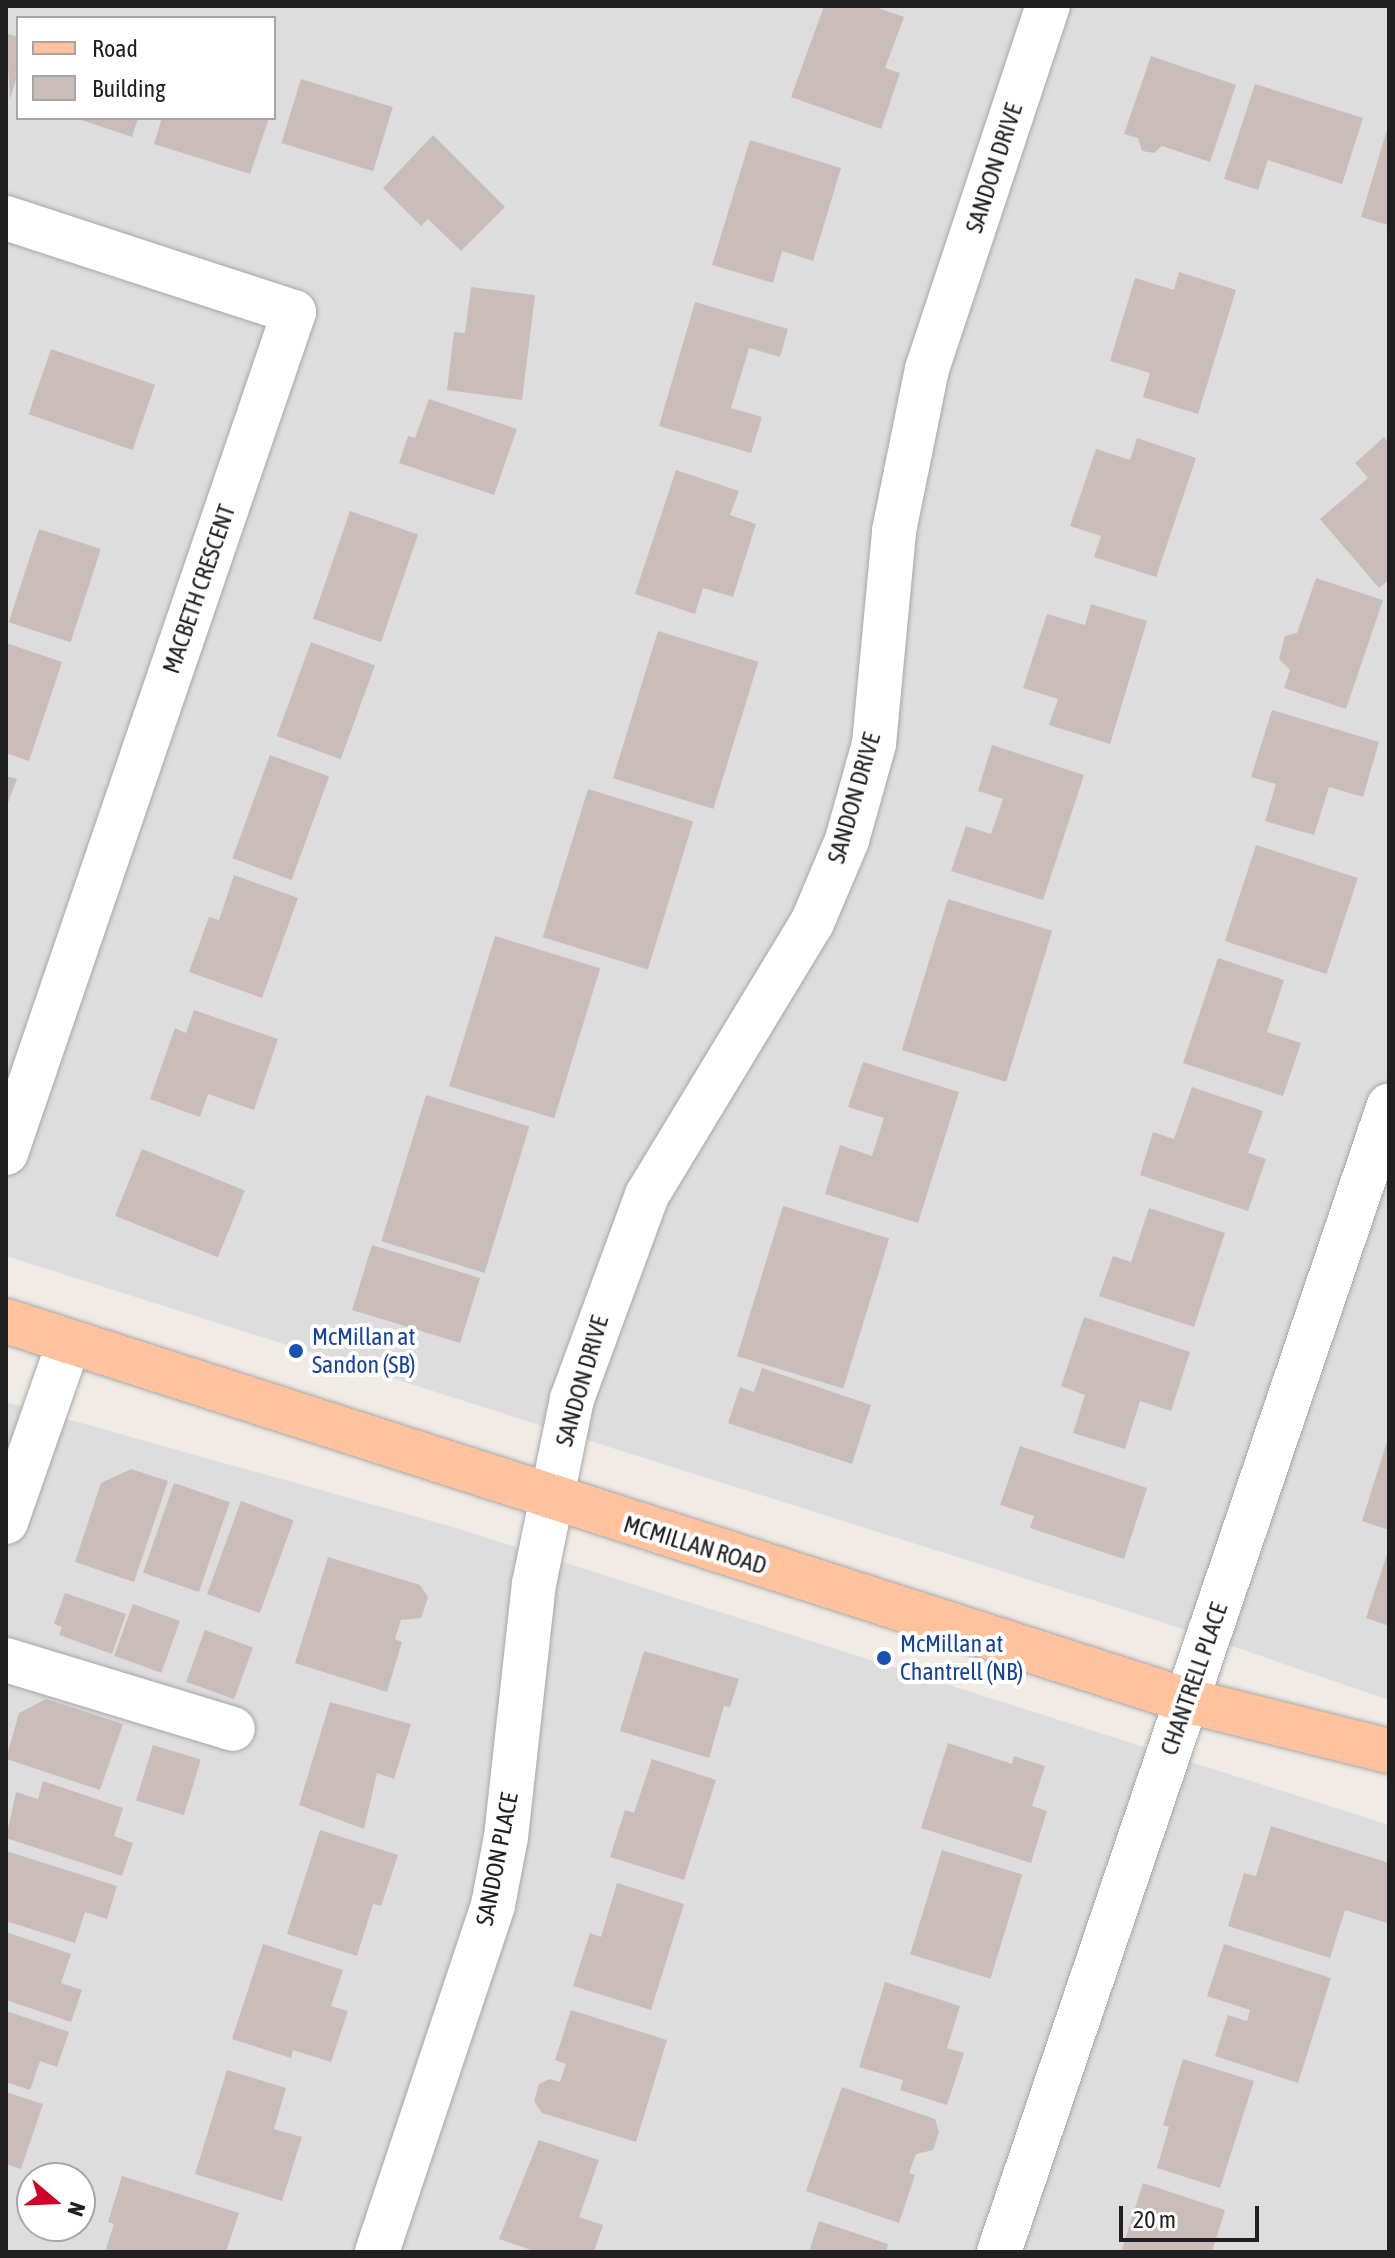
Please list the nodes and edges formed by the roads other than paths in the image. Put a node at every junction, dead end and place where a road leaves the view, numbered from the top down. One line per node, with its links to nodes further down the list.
1 (1048, 6): 7 (street, SANDON DRIVE)
2 (6, 218): 4 (street, MACBETH CRESCENT)
3 (1389, 1105): 10 (street, CHANTRELL PLACE)
4 (6, 1153)
5 (6, 1321): 6 (main road, MCMILLAN ROAD)
6 (69, 1342): 7 (main road, MCMILLAN ROAD); 8 (street)
7 (550, 1499): 10 (main road, MCMILLAN ROAD); 13 (street, SANDON PLACE)
8 (6, 1522)
9 (6, 1660): 11 (street)
10 (1188, 1701): 12 (main road, MCMILLAN ROAD); 14 (street, CHANTRELL PLACE)
11 (233, 1729)
12 (1389, 1751)
13 (377, 2252)
14 (999, 2252)

